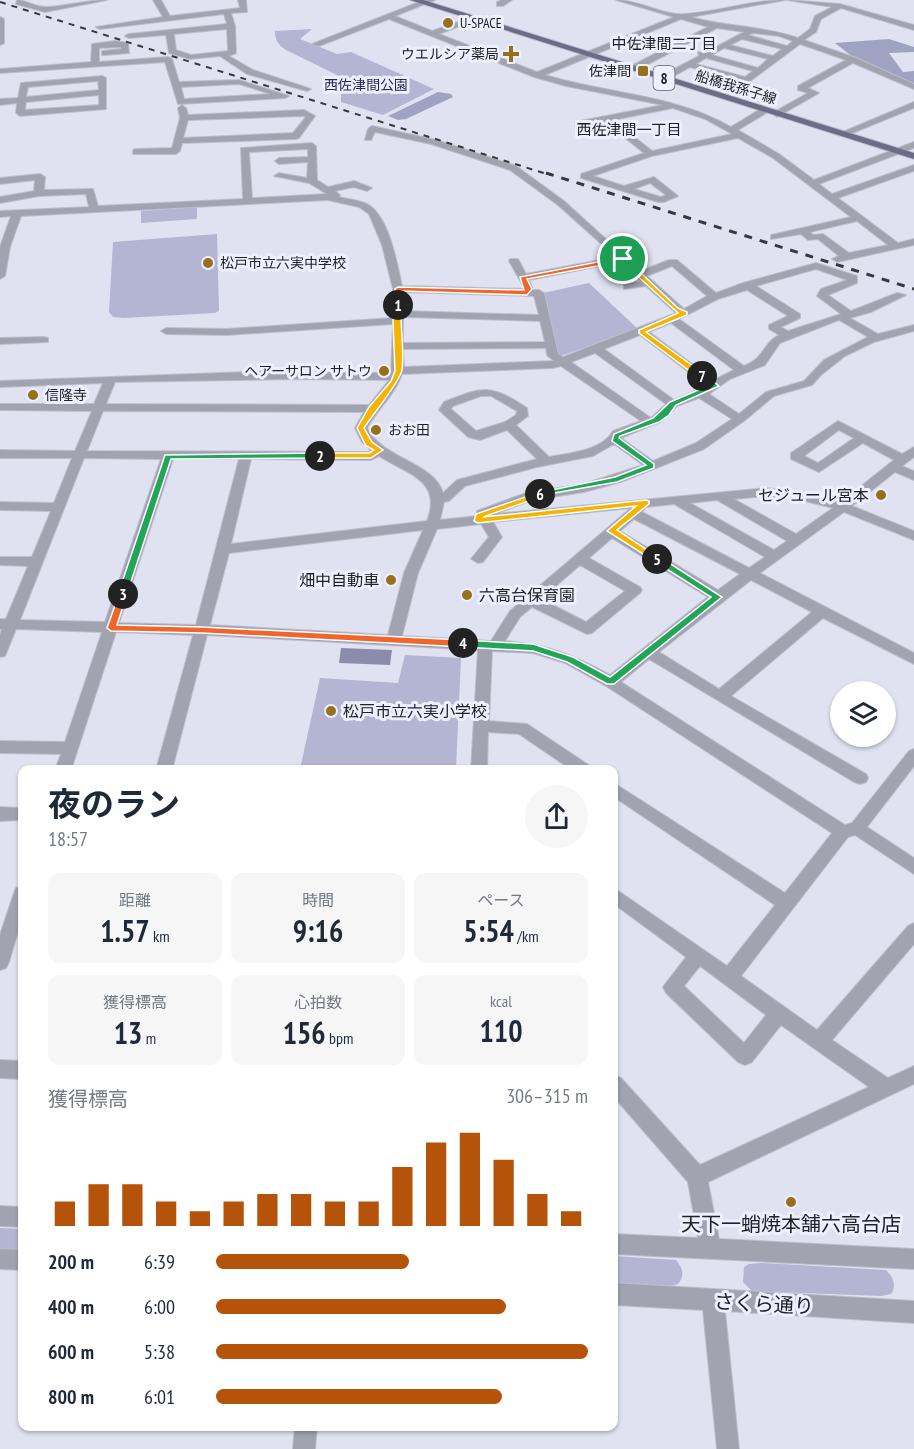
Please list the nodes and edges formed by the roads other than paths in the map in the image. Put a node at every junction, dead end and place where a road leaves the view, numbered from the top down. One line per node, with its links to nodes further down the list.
1 (22, 0): 2 (street)
2 (103, 0)
3 (157, 0): 17 (street)
4 (242, 0): 14 (street)
5 (508, 0): 10 (street)
6 (620, 0): 13 (street)
7 (781, 0): 16 (street)
8 (790, 0): 12 (street)
9 (422, 1): 15 (street); 18 (main road, 船橋我孫子線 / 8)
10 (500, 4)
11 (658, 4): 13 (street)
12 (840, 6): 23 (street); 29 (street)
13 (649, 8): 16 (street)
14 (227, 12): 17 (street); 22 (street)
15 (388, 16): 26 (street); 31 (street)
16 (680, 17): 20 (street); 39 (street)
17 (167, 18): 21 (street)
18 (473, 18): 26 (street); 39 (main road, 船橋我孫子線 / 8)
19 (0, 20): 30 (street)
20 (715, 26): 24 (street); 32 (street)
21 (99, 27)
22 (231, 27): 25 (street); 38 (street)
23 (914, 28)
24 (752, 30): 28 (street); 29 (street)
25 (170, 32): 27 (street); 38 (street)
26 (432, 34): 48 (street)
27 (129, 36)
28 (741, 36): 33 (street); 34 (street)
29 (798, 40): 34 (street); 42 (street)
30 (0, 43)
31 (316, 45)
32 (675, 46): 35 (street); 45 (street)
33 (724, 46): 40 (street); 41 (street)
34 (787, 48): 41 (street)
35 (685, 50)
36 (695, 53): 40 (street)
37 (95, 54): 43 (street)
38 (221, 54): 53 (street)
39 (587, 54): 45 (main road, 船橋我孫子線 / 8); 48 (street)
40 (705, 56): 44 (street); 47 (street)
41 (776, 59): 47 (street)
42 (853, 60): 52 (street); 61 (street)
43 (97, 63): 46 (street); 49 (street); 51 (street)
44 (688, 64): 47 (street); 50 (street)
45 (632, 69): 50 (main road, 船橋我孫子線 / 8)
46 (0, 71)
47 (761, 71)
48 (537, 75): 58 (street)
49 (102, 78): 54 (street); 55 (street)
50 (664, 78): 60 (main road, 船橋我孫子線 / 8)
51 (176, 85): 57 (street); 57 (street)
52 (914, 87)
53 (307, 89)
54 (103, 92): 55 (street); 55 (street)
55 (23, 99): 56 (street)
56 (0, 102)
57 (182, 102): 62 (street)
58 (673, 105): 63 (street); 65 (street)
59 (914, 105): 66 (street)
60 (765, 110): 61 (main road, 船橋我孫子線 / 8); 65 (street)
61 (777, 114): 66 (main road, 船橋我孫子線 / 8)
62 (184, 118): 68 (street); 68 (street)
63 (605, 118): 64 (street); 72 (street)
64 (578, 124)
65 (736, 132): 72 (street); 80 (street)
66 (842, 135): 71 (main road, 船橋我孫子線 / 8)
67 (368, 138): 99 (street)
68 (179, 141): 70 (street)
69 (914, 145): 71 (street)
70 (136, 152)
71 (898, 152): 73 (main road, 船橋我孫子線 / 8); 80 (street)
72 (650, 154): 82 (street)
73 (914, 156)
74 (313, 159): 75 (street); 79 (street); 87 (street)
75 (279, 161)
76 (914, 168): 85 (street)
77 (279, 176): 79 (street)
78 (0, 181): 84 (street)
79 (312, 181): 83 (street)
80 (814, 183): 85 (street)
81 (367, 188): 83 (street)
82 (624, 189)
83 (330, 193): 87 (street); 106 (street)
84 (39, 194): 86 (street); 88 (street)
85 (831, 196): 91 (street)
86 (0, 200)
87 (248, 202): 88 (street)
88 (94, 208): 89 (street)
89 (17, 213): 90 (street); 97 (street)
90 (0, 214)
91 (858, 218): 92 (street); 96 (street)
92 (802, 231): 93 (street); 98 (street)
93 (774, 237)
94 (859, 240): 98 (street)
95 (914, 242): 96 (street)
96 (896, 246): 98 (street)
97 (3, 247): 101 (street)
98 (873, 251)
99 (623, 259): 102 (street); 103 (street)
100 (514, 261): 102 (street)
101 (0, 276)
102 (523, 278): 107 (street)
103 (643, 279): 105 (street); 109 (street); 110 (street)
104 (747, 285): 109 (street); 111 (street); 118 (street)
105 (628, 287)
106 (398, 289): 107 (street); 112 (street)
107 (527, 292): 113 (street)
108 (902, 295): 111 (street)
109 (714, 297): 110 (street)
110 (684, 313): 114 (street)
111 (846, 316): 118 (street); 119 (street)
112 (398, 317): 113 (street); 116 (street); 123 (street)
113 (545, 318): 122 (street)
114 (672, 319): 117 (street); 126 (street)
115 (914, 328): 119 (street)
116 (166, 331)
117 (641, 331): 124 (street); 130 (street)
118 (787, 335): 126 (street)
119 (877, 338): 136 (street)
120 (44, 340): 121 (street)
121 (0, 341)
122 (551, 345): 123 (street); 125 (street)
123 (398, 346): 127 (street)
124 (595, 348): 125 (street); 132 (street)
125 (560, 362): 127 (street); 137 (street)
126 (742, 370): 130 (street)
127 (397, 374): 128 (street); 135 (street)
128 (110, 380): 129 (street); 134 (street)
129 (0, 384)
130 (715, 386): 131 (street)
131 (699, 393): 132 (street); 136 (street)
132 (673, 404): 137 (street)
133 (0, 407): 134 (street)
134 (100, 409): 135 (street); 143 (street)
135 (372, 409): 141 (street)
136 (740, 419): 148 (street)
137 (648, 422): 140 (street)
138 (509, 425): 138 (street); 147 (street)
139 (862, 438): 139 (street); 146 (street)
140 (615, 439): 147 (street); 148 (street)
141 (379, 450): 145 (street); 151 (street)
142 (0, 454): 143 (street)
143 (80, 456): 144 (street); 156 (street)
144 (168, 456): 145 (street); 174 (street)
145 (246, 456): 163 (street)
146 (904, 459): 149 (street); 155 (street)
147 (546, 461): 151 (street)
148 (652, 466): 158 (street)
149 (914, 476)
150 (720, 496): 152 (street); 155 (street); 162 (street)
151 (439, 499): 159 (street)
152 (676, 500): 153 (street); 164 (street)
153 (646, 502): 157 (street); 158 (street)
154 (0, 506): 156 (street)
155 (844, 506): 161 (street); 162 (street)
156 (60, 507): 168 (street)
157 (633, 513): 160 (street); 169 (street)
158 (482, 520): 159 (street); 166 (street)
159 (432, 525): 163 (street); 176 (street)
160 (611, 531): 165 (street); 170 (street)
161 (914, 536)
162 (796, 540): 164 (street)
163 (223, 549): 175 (street)
164 (774, 556): 169 (street)
165 (579, 558): 171 (street); 171 (street)
166 (478, 559)
167 (0, 561): 168 (street)
168 (37, 562): 173 (street)
169 (750, 574): 170 (street); 172 (street)
170 (718, 597): 179 (street)
171 (531, 600): 177 (street)
172 (822, 611): 180 (street); 182 (street)
173 (6, 624): 174 (street); 178 (street)
174 (111, 628): 175 (street); 185 (street)
175 (202, 630): 176 (street); 188 (street)
176 (394, 640): 177 (street)
177 (491, 645): 181 (street); 183 (street)
178 (0, 652)
179 (648, 652): 181 (street); 182 (street)
180 (914, 658)
181 (611, 681): 195 (street)
182 (720, 696): 191 (street)
183 (481, 726): 189 (street); 190 (street)
184 (0, 747): 185 (street)
185 (71, 748): 187 (street)
186 (914, 756): 195 (street)
187 (65, 765)
188 (165, 765)
189 (479, 765)
190 (578, 765)
191 (860, 778)
192 (618, 792): 198 (street)
193 (0, 814): 194 (street)
194 (18, 814)
195 (850, 830): 196 (street); 198 (street)
196 (914, 867)
197 (618, 898): 201 (street)
198 (786, 903): 203 (street)
199 (18, 906): 202 (street)
200 (914, 931): 205 (street)
201 (698, 955): 203 (street); 204 (street)
202 (0, 962)
203 (729, 977): 204 (street)
204 (779, 1013): 205 (street)
205 (819, 1042): 210 (street)
206 (0, 1069): 207 (street)
207 (18, 1070)
208 (914, 1075): 210 (street)
209 (618, 1088): 211 (street)
210 (887, 1088): 211 (street)
211 (698, 1177): 215 (street)
212 (0, 1216): 213 (street)
213 (18, 1217)
214 (618, 1244): 215 (street)
215 (710, 1248): 217 (street)
216 (0, 1259): 218 (street)
217 (914, 1259)
218 (18, 1260)
219 (618, 1294): 220 (street, さくら通り)
220 (713, 1301): 221 (street, さくら通り); 224 (street)
221 (914, 1311)
222 (306, 1431): 223 (street)
223 (304, 1449)
224 (728, 1449)

